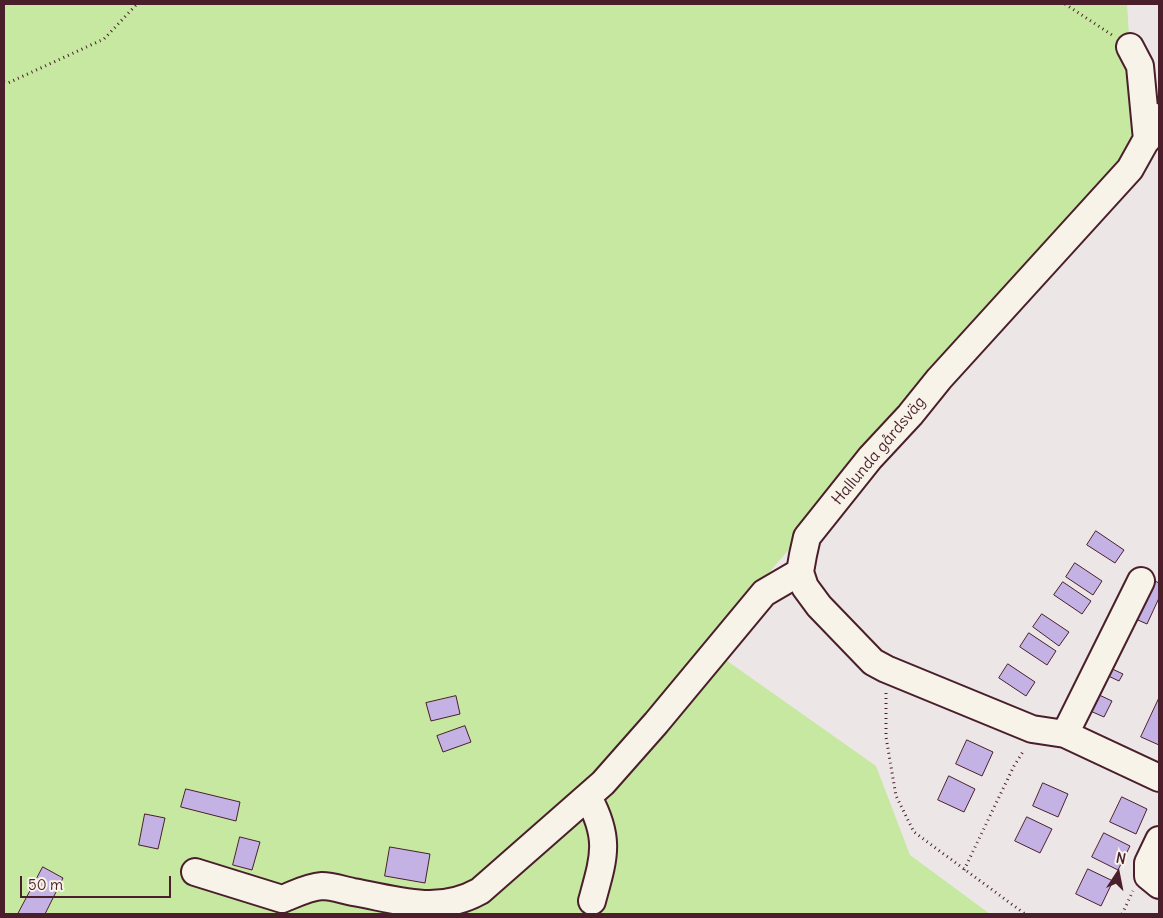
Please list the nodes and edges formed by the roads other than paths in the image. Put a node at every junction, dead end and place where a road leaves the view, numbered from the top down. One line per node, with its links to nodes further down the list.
1 (1130, 47): 3 (street)
2 (1159, 117): 3 (street, Hallunda gårdsväg)
3 (1147, 140): 4 (street, Hallunda gårdsväg)
4 (800, 572): 6 (street); 8 (street)
5 (1140, 581): 6 (street)
6 (1065, 734): 7 (street)
7 (1159, 778)
8 (588, 797): 12 (street); 13 (street)
9 (1159, 840): 11 (street)
10 (195, 872): 13 (street)
11 (1159, 885)
12 (592, 901)
13 (273, 907)

